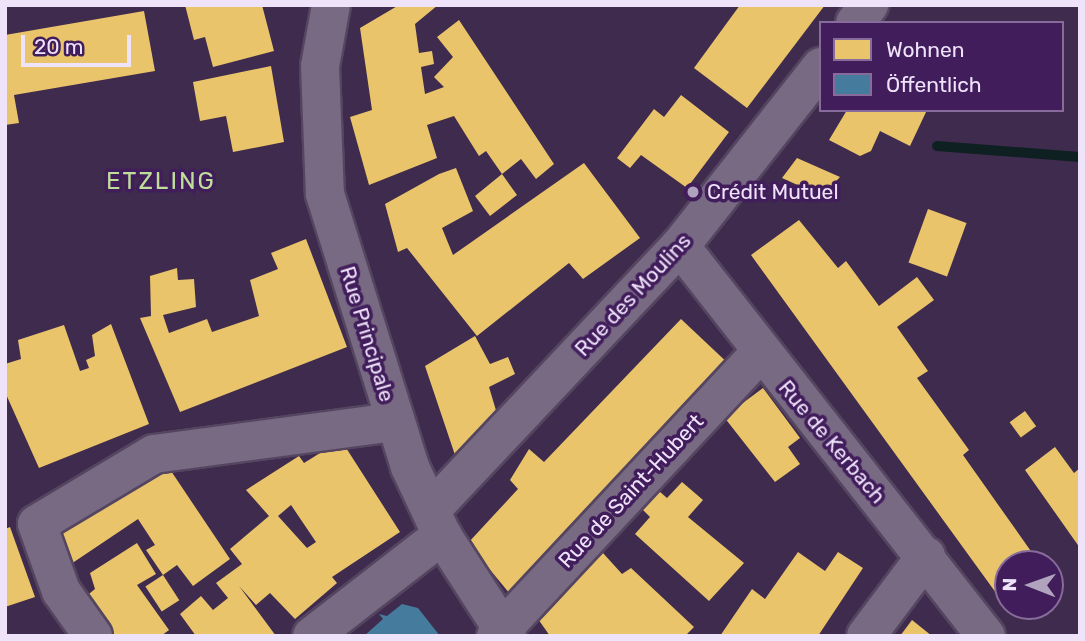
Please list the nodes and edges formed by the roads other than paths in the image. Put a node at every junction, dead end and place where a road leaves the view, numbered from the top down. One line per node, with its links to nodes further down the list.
1 (331, 5): 7 (street, Rue Principale)
2 (869, 5): 3 (street)
3 (857, 21)
4 (819, 70): 5 (street, Rue des Moulins)
5 (680, 246): 6 (street, Rue de Kerbach); 8 (street, Rue des Moulins)
6 (759, 354): 9 (street, Rue de Kerbach); 10 (street, Rue de Saint-Hubert)
7 (393, 422): 8 (street, Rue Principale); 11 (street)
8 (436, 522): 10 (street, Rue Principale); 12 (street, Rue des Moulins)
9 (926, 556): 13 (street); 14 (street, Rue de Kerbach)
10 (502, 633)
11 (93, 636)
12 (312, 636)
13 (866, 636)
14 (986, 636)

